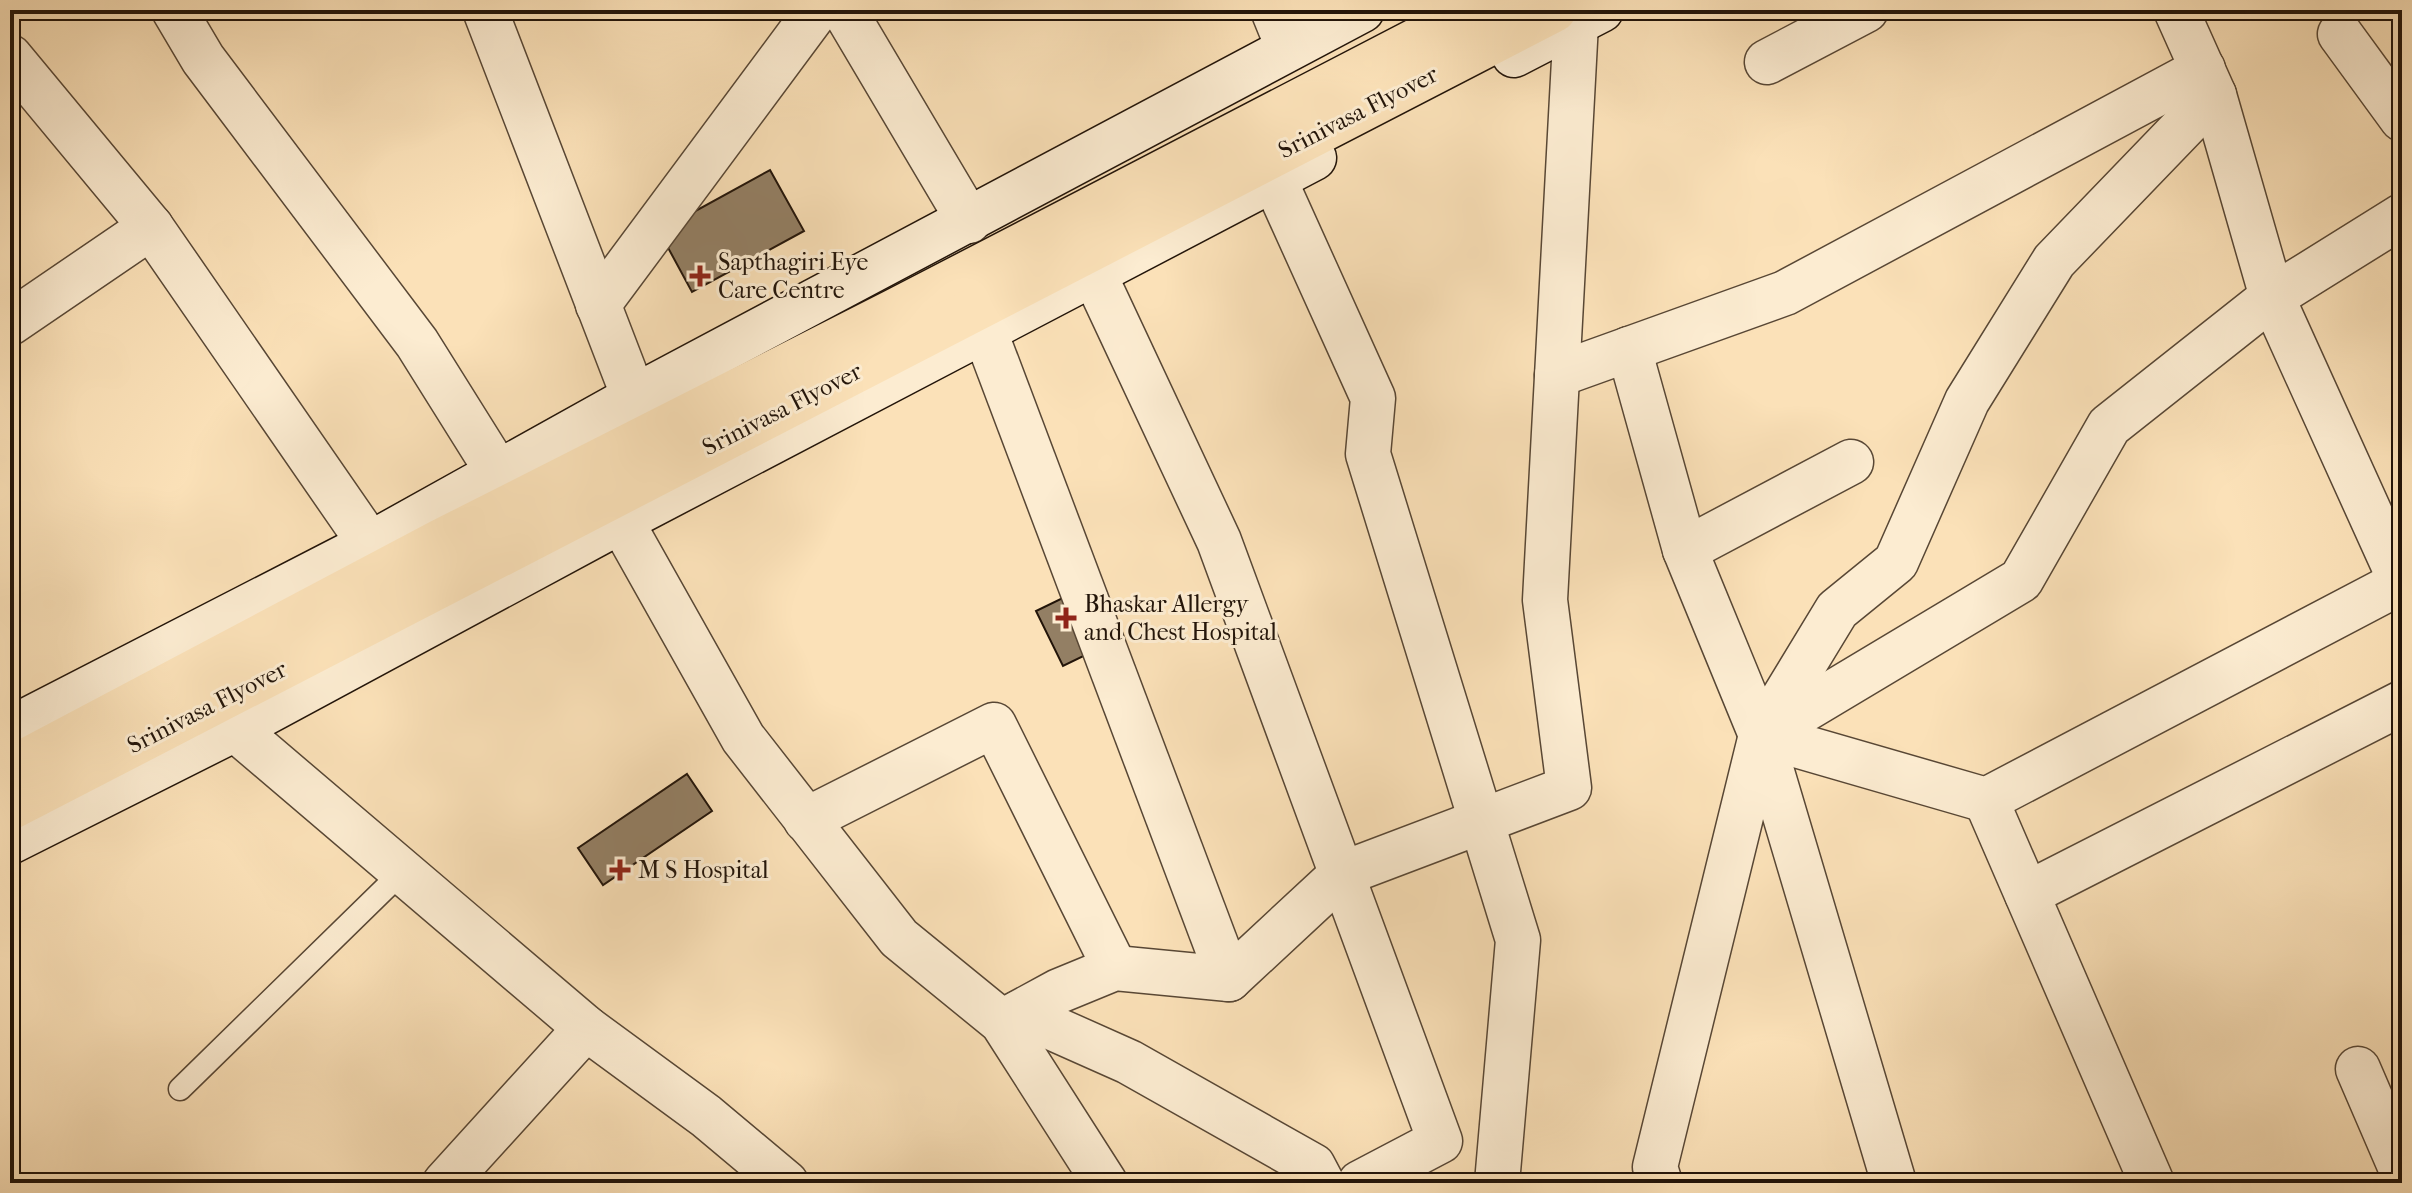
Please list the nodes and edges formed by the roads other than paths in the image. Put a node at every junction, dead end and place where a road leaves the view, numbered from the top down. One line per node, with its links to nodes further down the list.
1 (174, 10): 29 (street)
2 (485, 10): 22 (street)
3 (817, 10): 22 (street)
4 (844, 10): 18 (street)
5 (1362, 10): 10 (street)
6 (1475, 10): 38 (main road, Srinivasa Flyover)
7 (1866, 10): 13 (street)
8 (2176, 10): 14 (street)
9 (1577, 14): 16 (street); 26 (street); 40 (main road, Srinivasa Flyover)
10 (1281, 28): 18 (street)
11 (2340, 34): 15 (street)
12 (10, 57): 19 (street)
13 (1767, 62)
14 (2208, 82): 21 (street); 25 (street); 37 (street)
15 (2402, 119)
16 (1274, 179): 20 (street); 42 (street)
17 (2402, 216): 21 (street)
18 (969, 221): 27 (street)
19 (151, 227): 23 (street); 31 (street)
20 (1094, 274): 24 (street); 45 (street)
21 (2272, 297): 33 (street); 37 (street)
22 (598, 305): 27 (street)
23 (10, 323)
24 (985, 332): 30 (street); 48 (street)
25 (1629, 349): 26 (street); 32 (street)
26 (1557, 375): 42 (street)
27 (634, 397): 29 (street)
28 (1851, 462): 32 (street)
29 (499, 474): 31 (street)
30 (621, 521): 36 (street); 41 (street)
31 (370, 544): 35 (street)
32 (1685, 550): 37 (street)
33 (2397, 561): 39 (street)
34 (2402, 703): 46 (street)
35 (10, 729)
36 (235, 729): 43 (street); 44 (street)
37 (1761, 735): 39 (street); 60 (street); 61 (street)
38 (10, 769)
39 (1986, 800): 46 (street)
40 (10, 808)
41 (806, 820): 47 (street); 49 (street)
42 (1481, 822): 45 (street); 59 (street)
43 (10, 842)
44 (404, 870): 50 (street); 52 (lane)
45 (1342, 874): 48 (street); 58 (street)
46 (2027, 894): 62 (street)
47 (1115, 968): 48 (street); 49 (street)
48 (1229, 979)
49 (1010, 1017): 56 (street); 57 (street)
50 (586, 1028): 54 (street); 55 (street)
51 (2358, 1069): 53 (street)
52 (180, 1089)
53 (2402, 1171)
54 (445, 1183)
55 (786, 1183)
56 (1105, 1183)
57 (1322, 1183)
58 (1360, 1183)
59 (1497, 1183)
60 (1660, 1183)
61 (1894, 1183)
62 (2152, 1183)

